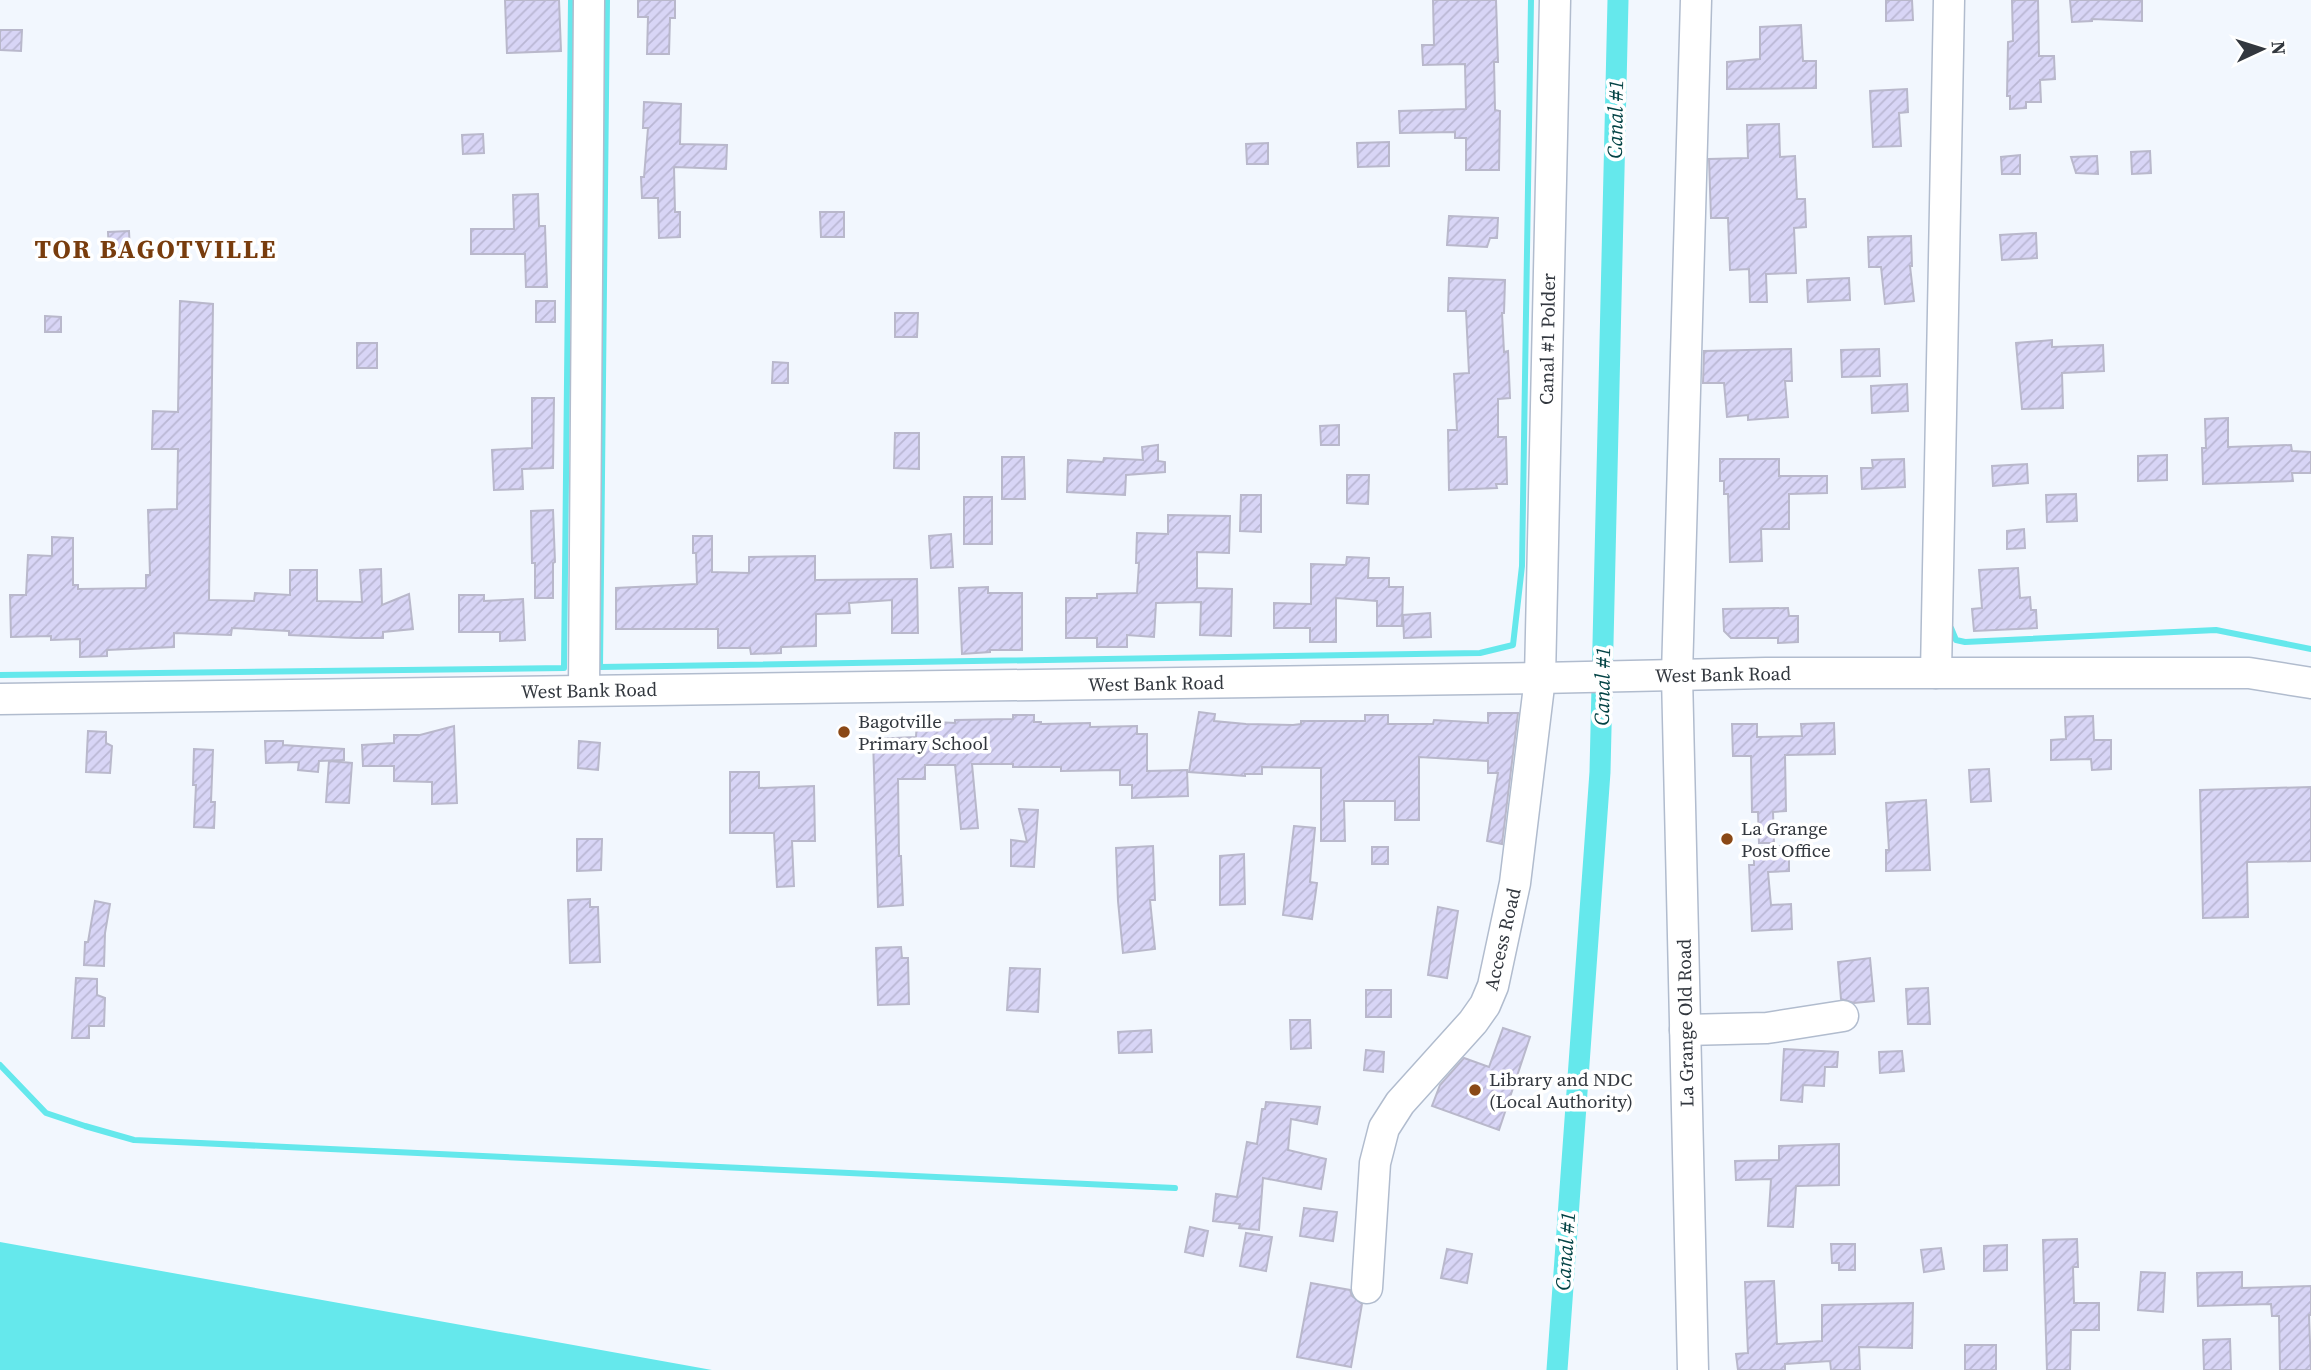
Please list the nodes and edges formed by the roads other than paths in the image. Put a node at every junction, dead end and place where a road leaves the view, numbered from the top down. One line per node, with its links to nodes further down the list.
1 (589, 0): 9 (street)
2 (1555, 0): 7 (street, Canal #1 Polder)
3 (1696, 0): 6 (street, La Grange Old Road)
4 (1949, 0): 5 (street)
5 (1936, 673): 6 (street, West Bank Road); 8 (street, West Bank Road)
6 (1666, 675): 7 (street, West Bank Road); 12 (street, La Grange Old Road)
7 (1553, 678): 9 (street, West Bank Road); 13 (street, Access Road)
8 (2311, 682)
9 (584, 691): 10 (street, West Bank Road)
10 (0, 699)
11 (1843, 1016): 12 (street)
12 (1685, 1030): 14 (street, La Grange Old Road)
13 (1367, 1288)
14 (1693, 1370)

